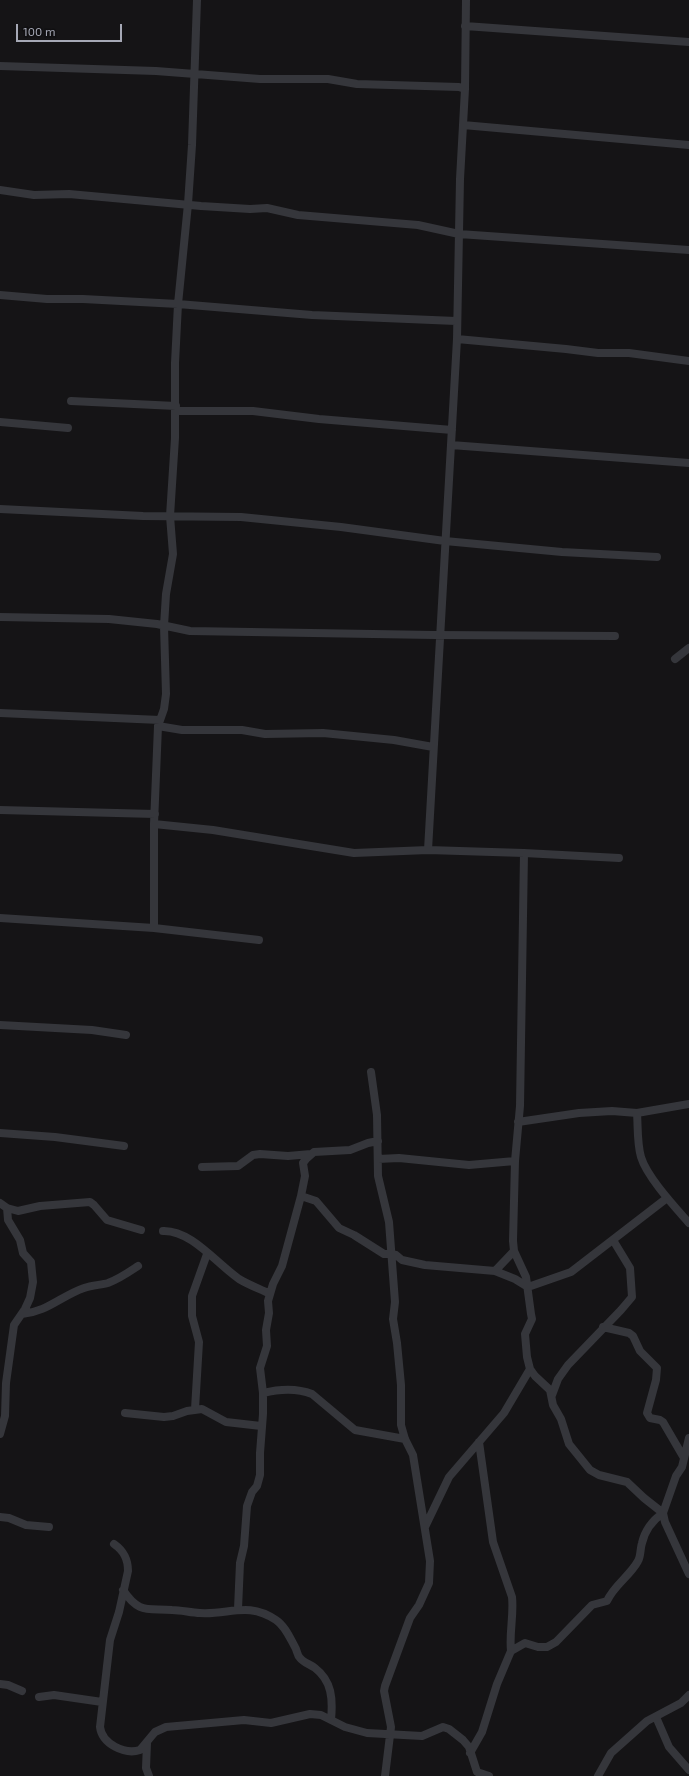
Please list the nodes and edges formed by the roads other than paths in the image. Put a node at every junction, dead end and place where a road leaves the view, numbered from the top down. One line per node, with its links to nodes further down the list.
1 (197, 0): 6 (street)
2 (466, 0): 3 (street)
3 (465, 26): 4 (street); 7 (street)
4 (689, 42)
5 (0, 66): 6 (street)
6 (194, 74): 7 (street); 11 (street)
7 (465, 89): 8 (street)
8 (463, 125): 9 (street); 12 (street)
9 (689, 145)
10 (0, 190): 11 (street)
11 (188, 204): 12 (street); 15 (street)
12 (459, 234): 13 (street); 16 (street)
13 (689, 250)
14 (0, 295): 15 (street)
15 (178, 304): 16 (street); 20 (street)
16 (456, 321): 17 (street)
17 (457, 339): 18 (street); 23 (street)
18 (689, 361)
19 (70, 401): 20 (street)
20 (176, 409): 23 (street); 27 (street)
21 (0, 422): 22 (street)
22 (68, 428)
23 (452, 430): 24 (street)
24 (451, 445): 25 (street); 28 (street)
25 (689, 463)
26 (0, 509): 27 (street)
27 (170, 516): 28 (street); 31 (street)
28 (445, 541): 29 (street); 32 (street)
29 (657, 557)
30 (0, 617): 31 (street)
31 (164, 626): 32 (street); 37 (street)
32 (440, 635): 33 (street); 38 (street)
33 (615, 636)
34 (689, 648): 35 (street)
35 (675, 659)
36 (0, 713): 37 (street)
37 (159, 723): 38 (street); 40 (street)
38 (433, 747): 42 (street)
39 (0, 810): 40 (street)
40 (155, 814): 41 (street)
41 (154, 824): 42 (street); 46 (street)
42 (428, 850): 43 (street)
43 (524, 852): 44 (street); 53 (street)
44 (619, 858)
45 (0, 918): 46 (street)
46 (154, 928): 47 (street)
47 (259, 940)
48 (0, 1025): 49 (street)
49 (126, 1035)
50 (371, 1072): 55 (street)
51 (689, 1104): 52 (street)
52 (637, 1113): 53 (street); 62 (street)
53 (518, 1122): 59 (street)
54 (0, 1133): 56 (street)
55 (378, 1142): 57 (street); 58 (street)
56 (124, 1146)
57 (310, 1154): 60 (street); 61 (street)
58 (378, 1159): 59 (street); 70 (street)
59 (515, 1161): 68 (street)
60 (202, 1167)
61 (301, 1196): 70 (street); 74 (street)
62 (667, 1198): 64 (street); 67 (street)
63 (4, 1205): 65 (street); 75 (street)
64 (689, 1223)
65 (141, 1230)
66 (163, 1231): 69 (street)
67 (613, 1240): 73 (street); 76 (street)
68 (514, 1251): 72 (street); 73 (street)
69 (207, 1254): 74 (street); 80 (street)
70 (391, 1254): 72 (street); 85 (street)
71 (138, 1266): 75 (street)
72 (495, 1271): 73 (street)
73 (528, 1287): 77 (street)
74 (270, 1294): 78 (street)
75 (22, 1314): 83 (street)
76 (603, 1327): 79 (street); 87 (street)
77 (530, 1369): 79 (street); 86 (street)
78 (263, 1393): 82 (street); 85 (street)
79 (552, 1394): 88 (street)
80 (195, 1409): 81 (street); 82 (street)
81 (125, 1413)
82 (261, 1426): 95 (street)
83 (0, 1434)
84 (689, 1438): 87 (street)
85 (405, 1440): 91 (street)
86 (479, 1442): 91 (street); 96 (street)
87 (684, 1458): 88 (street)
88 (663, 1512): 93 (street); 96 (street)
89 (0, 1517): 90 (street)
90 (49, 1527)
91 (424, 1527): 104 (street)
92 (114, 1544): 94 (street)
93 (689, 1574)
94 (123, 1590): 95 (street); 101 (street)
95 (238, 1609): 103 (street)
96 (511, 1652): 106 (street)
97 (0, 1684): 98 (street)
98 (22, 1691)
99 (689, 1695): 102 (street)
100 (39, 1696): 101 (street)
101 (102, 1702): 105 (street)
102 (656, 1717): 107 (street); 111 (street)
103 (331, 1720): 104 (street); 105 (street)
104 (390, 1735): 106 (street); 108 (street)
105 (147, 1743): 109 (street)
106 (470, 1753): 110 (street)
107 (689, 1770)
108 (388, 1775)
109 (149, 1776)
110 (489, 1776)
111 (598, 1776)

